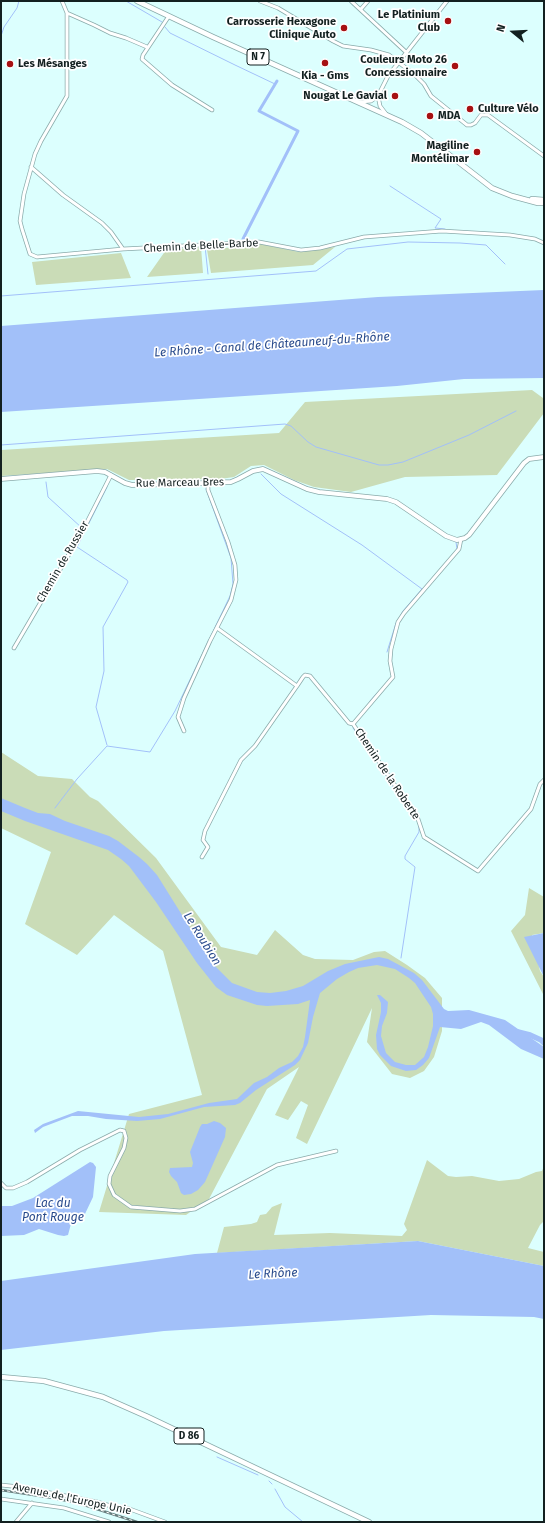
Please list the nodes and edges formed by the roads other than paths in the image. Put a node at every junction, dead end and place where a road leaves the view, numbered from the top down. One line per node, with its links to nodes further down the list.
1 (62, 1): 8 (street)
2 (137, 1): 9 (main road, N 7)
3 (260, 1): 12 (street)
4 (352, 1): 7 (street)
5 (368, 1): 7 (street)
6 (447, 1): 11 (street)
7 (361, 9): 11 (street)
8 (67, 13): 10 (street); 18 (street)
9 (169, 16): 10 (street); 14 (main road, N 7)
10 (148, 47): 15 (street)
11 (407, 53): 12 (street)
12 (398, 62): 13 (street); 17 (street)
13 (378, 96): 14 (street); 16 (street)
14 (357, 101): 16 (main road, N 7)
15 (212, 110)
16 (387, 115): 19 (main road, N 7)
17 (544, 156)
18 (31, 167): 23 (street); 23 (street, Chemin de Belle-Barbe)
19 (512, 196): 20 (main road, N 7); 21 (main road, N 7)
20 (544, 200)
21 (544, 203)
22 (544, 243): 23 (street, Chemin de Belle-Barbe)
23 (123, 249)
24 (544, 457): 28 (street)
25 (111, 475): 26 (street, Rue Marceau Bres); 27 (street, Rue Marceau Bres); 30 (street, Chemin de Russier)
26 (1, 479)
27 (208, 483): 28 (street, Rue Marceau Bres); 29 (street)
28 (461, 539): 32 (street)
29 (217, 628): 31 (street); 33 (street)
30 (14, 648)
31 (297, 686): 32 (street); 35 (street)
32 (352, 724): 34 (street, Chemin de la Roberte)
33 (184, 731)
34 (544, 780)
35 (202, 857)
36 (336, 1151): 37 (street)
37 (1, 1183)
38 (1, 1377): 45 (main road, D 86)
39 (1, 1485): 44 (street, Avenue de l'Europe Unie)
40 (1, 1499): 41 (street)
41 (32, 1503): 42 (street); 43 (street)
42 (16, 1522)
43 (109, 1522)
44 (165, 1522)
45 (369, 1522)

